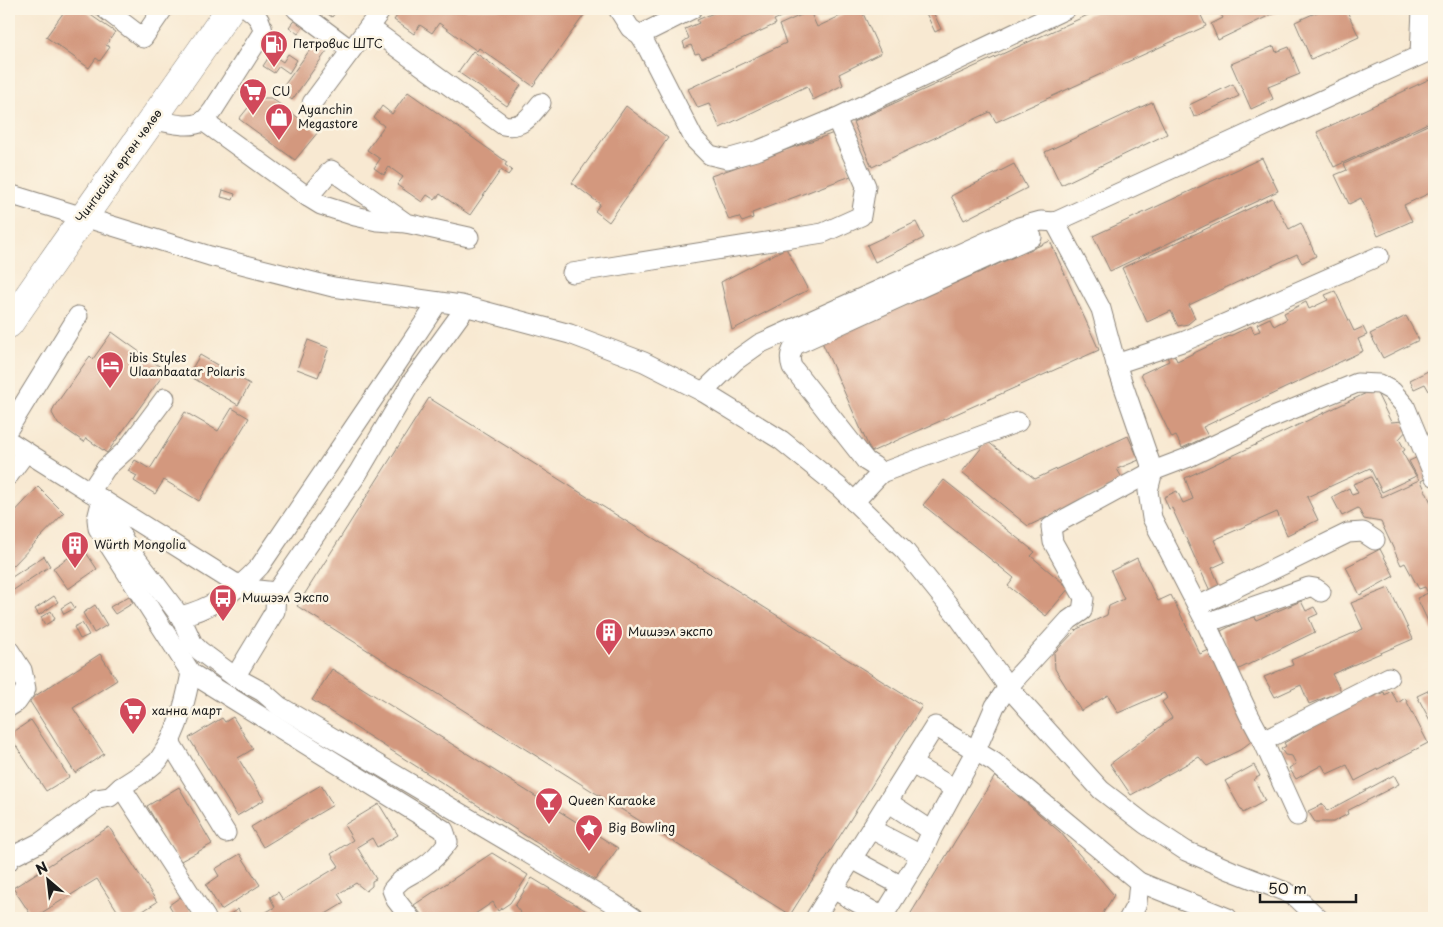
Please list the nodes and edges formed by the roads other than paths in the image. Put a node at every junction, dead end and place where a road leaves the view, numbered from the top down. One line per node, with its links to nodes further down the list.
1 (105, 9): 2 (street)
2 (163, 9)
3 (230, 9): 18 (highway, Чингисийн өргөн чөлөө)
4 (248, 9): 19 (street)
5 (296, 9): 13 (street)
6 (382, 9): 11 (street)
7 (618, 9): 12 (street)
8 (692, 9): 12 (street)
9 (1066, 9): 17 (street)
10 (1422, 9): 14 (street)
11 (369, 27): 13 (street); 16 (street)
12 (640, 35): 17 (street)
13 (351, 50): 15 (street)
14 (1427, 52): 24 (street)
15 (312, 103)
16 (542, 103)
17 (836, 118): 28 (street)
18 (154, 120): 19 (street); 22 (highway, Чингисийн өргөн чөлөө)
19 (203, 121): 21 (street)
20 (9, 194): 22 (street)
21 (308, 197): 23 (street); 23 (street)
22 (83, 216): 29 (street); 32 (highway, Чингисийн өргөн чөлөө)
23 (406, 222): 25 (street)
24 (1055, 222): 33 (street); 34 (street)
25 (469, 237)
26 (1032, 237): 43 (street)
27 (1379, 256): 33 (street)
28 (572, 273)
29 (438, 302): 30 (street); 40 (street)
30 (466, 307): 34 (street); 42 (street)
31 (78, 316): 37 (street)
32 (9, 324)
33 (1116, 364): 41 (street)
34 (703, 392): 47 (street)
35 (165, 398): 46 (street)
36 (1018, 422): 43 (street)
37 (9, 428)
38 (9, 441): 39 (street)
39 (26, 452): 44 (street); 46 (street)
40 (337, 452): 42 (street); 49 (street)
41 (1153, 471): 45 (street); 52 (street); 60 (street)
42 (358, 473): 50 (street)
43 (881, 473): 47 (street)
44 (9, 474)
45 (1434, 476)
46 (96, 496): 49 (street); 53 (street); 57 (street)
47 (854, 502): 60 (street)
48 (1375, 540): 52 (street)
49 (232, 590): 50 (street); 53 (street); 56 (street)
50 (276, 592): 58 (street)
51 (1321, 592): 54 (street)
52 (1198, 606): 54 (street)
53 (180, 616): 56 (street)
54 (1206, 623): 62 (street)
55 (9, 650): 61 (street)
56 (200, 651): 58 (street)
57 (190, 673): 63 (street); 81 (street)
58 (236, 676): 82 (street)
59 (1389, 676): 62 (street)
60 (1008, 687): 64 (street); 86 (street)
61 (9, 707)
62 (1263, 741): 69 (street)
63 (170, 742): 66 (street); 72 (street)
64 (976, 750): 65 (street); 67 (street); 76 (street)
65 (912, 764): 67 (street); 68 (street)
66 (121, 787): 75 (street); 80 (street)
67 (954, 789): 71 (street)
68 (888, 802): 70 (street); 71 (street)
69 (1297, 816)
70 (871, 829): 73 (street); 74 (street)
71 (932, 831): 73 (street)
72 (226, 833)
73 (921, 855): 77 (street)
74 (852, 859): 77 (street); 78 (street)
75 (9, 861)
76 (1139, 882): 79 (street); 85 (street)
77 (902, 886): 84 (street)
78 (833, 889): 83 (street); 84 (street)
79 (1218, 916)
80 (206, 918)
81 (410, 918)
82 (634, 918)
83 (815, 918)
84 (883, 918)
85 (1128, 918)
86 (1318, 918)

